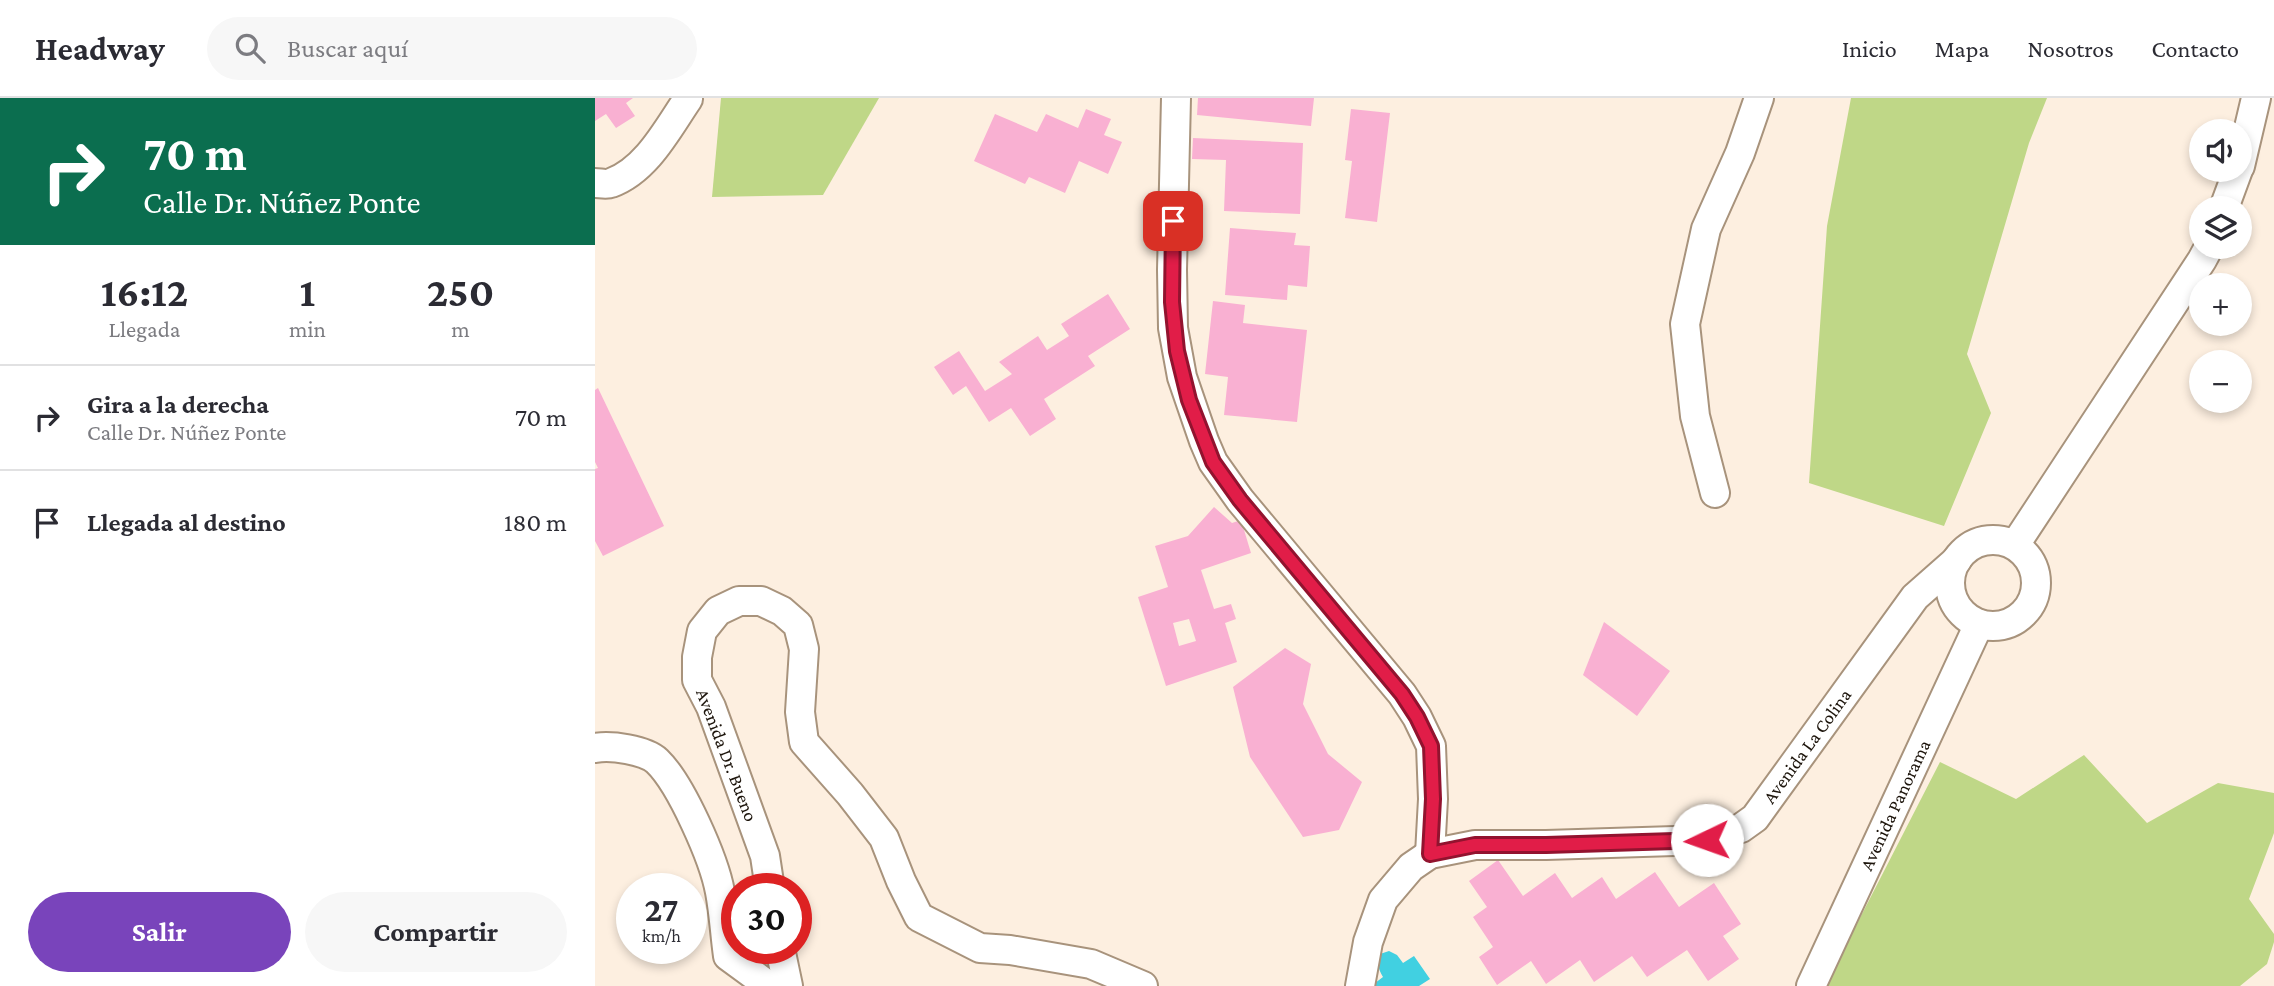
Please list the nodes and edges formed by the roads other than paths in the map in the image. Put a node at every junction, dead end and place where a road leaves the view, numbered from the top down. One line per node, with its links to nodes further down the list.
1 (1176, 98): 13 (street)
2 (1759, 98): 8 (street)
3 (2256, 98): 5 (street)
4 (688, 99): 6 (street)
5 (2251, 119)
6 (595, 183)
7 (2203, 259): 9 (street)
8 (1716, 494)
9 (2015, 545): 10 (street); 11 (street)
10 (1957, 560): 11 (street); 13 (street, Avenida La Colina)
11 (1979, 624): 20 (street, Avenida Panorama)
12 (595, 748): 16 (street)
13 (1430, 854): 19 (street, Avenida La Colina)
14 (768, 873): 18 (street, Avenida Dr. Bueno)
15 (783, 964): 17 (street)
16 (769, 986)
17 (788, 986)
18 (1143, 986)
19 (1360, 986)
20 (1811, 986)

